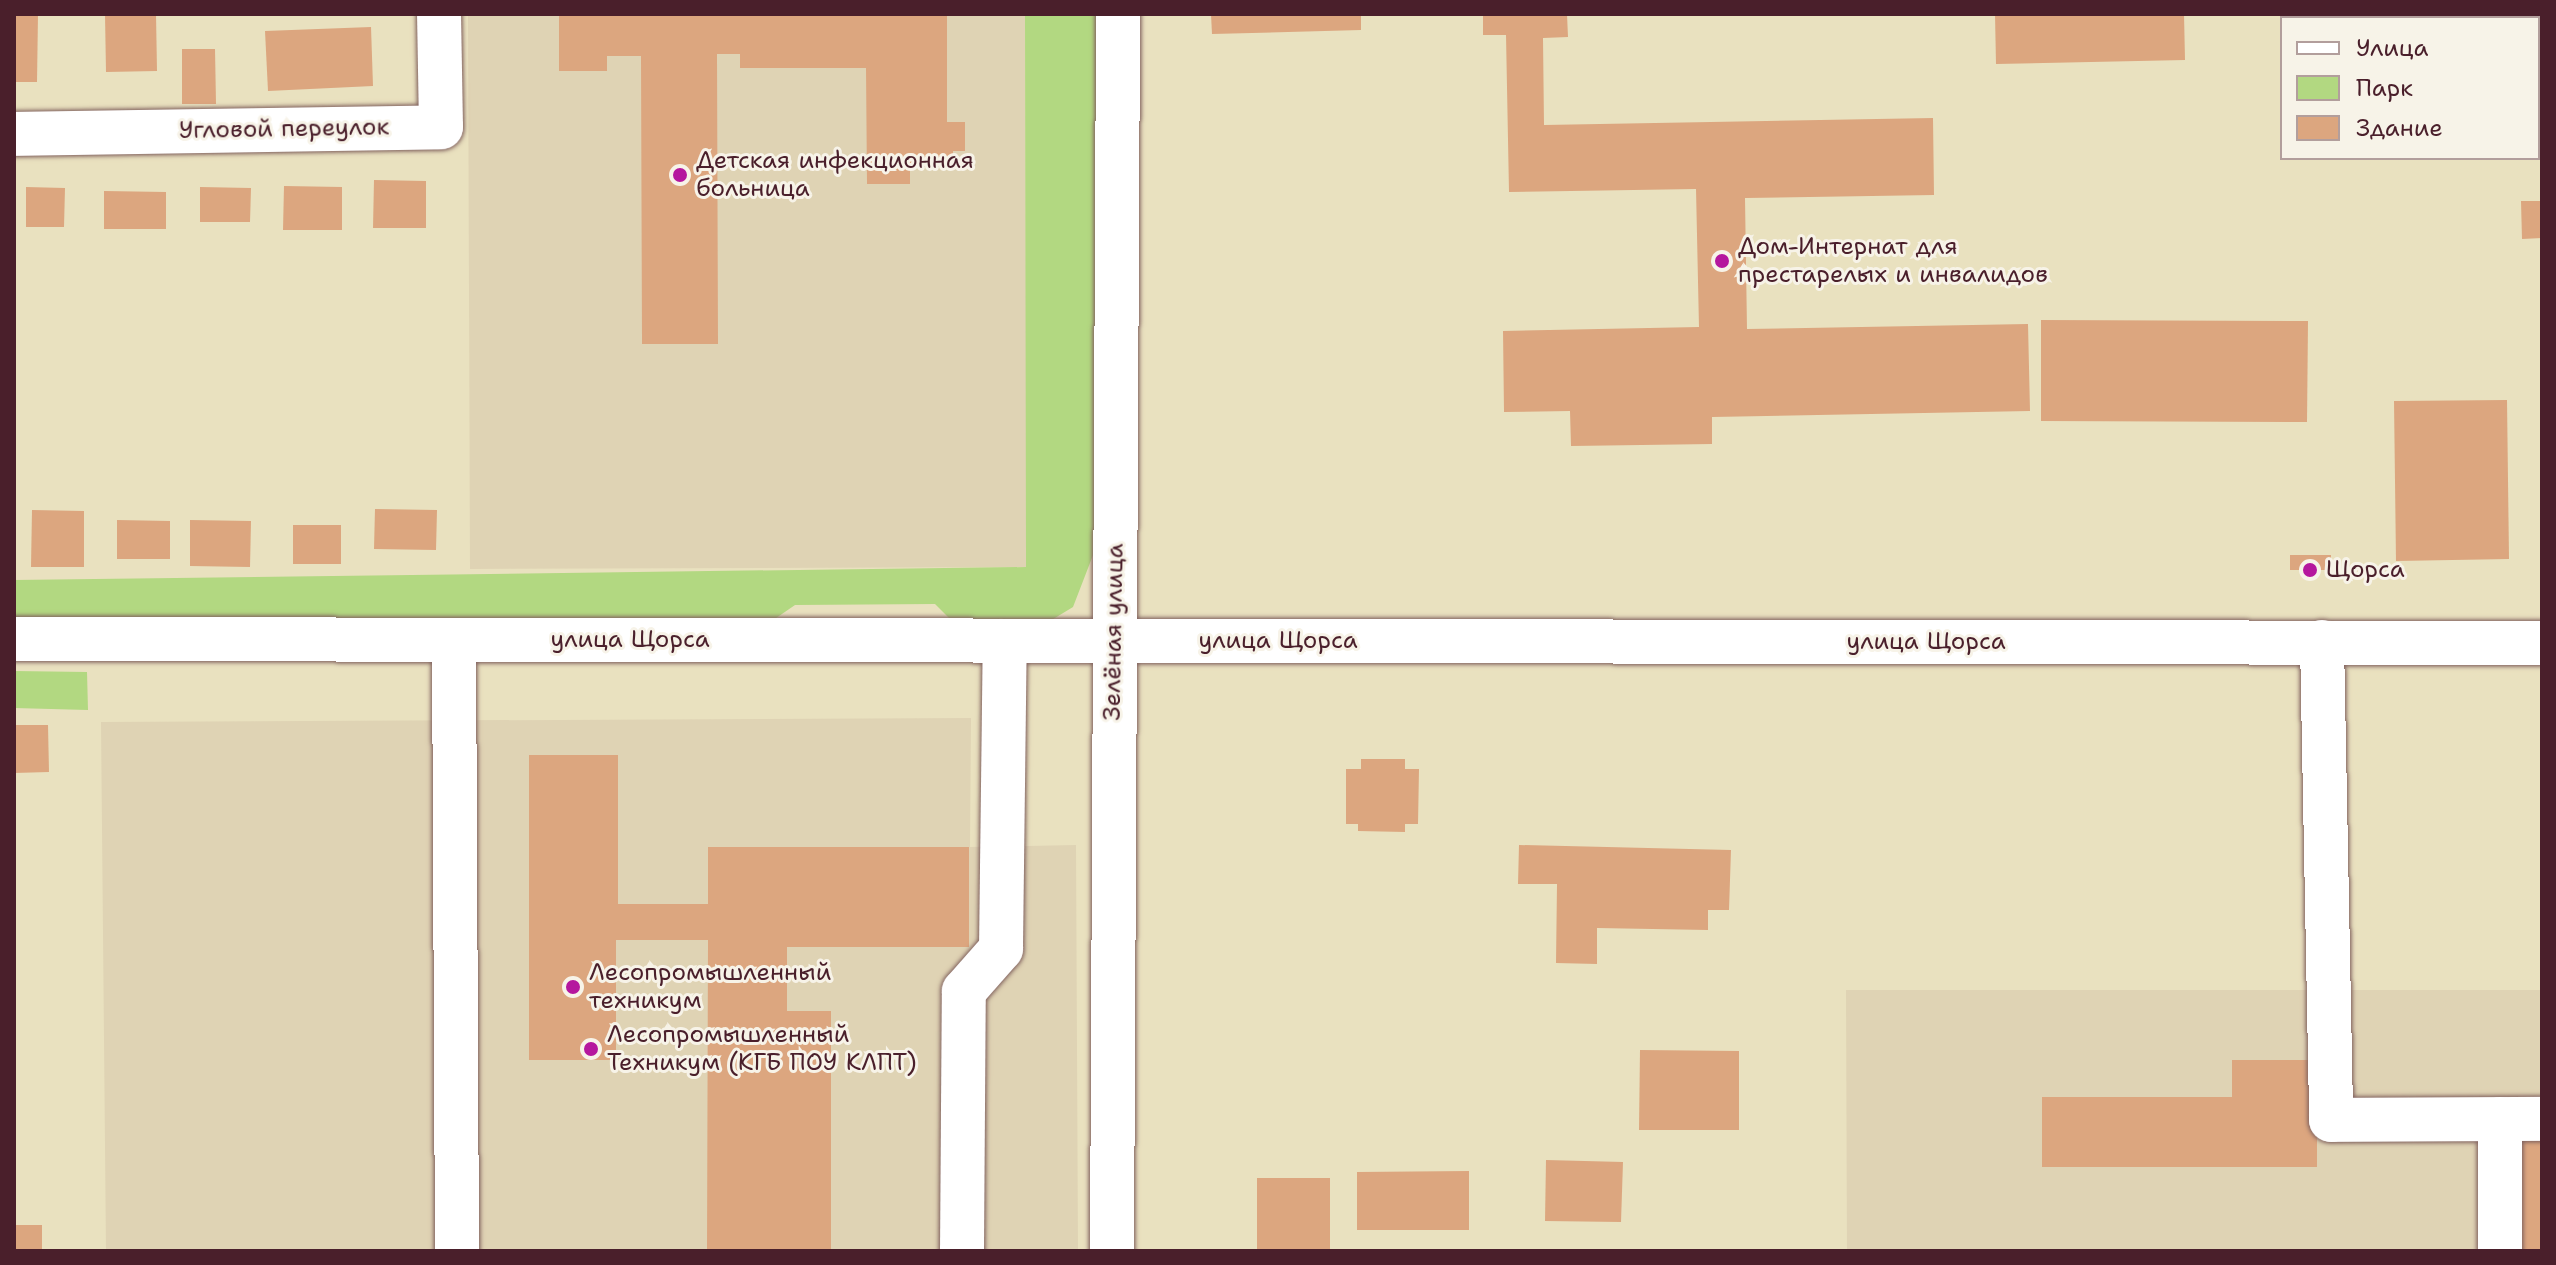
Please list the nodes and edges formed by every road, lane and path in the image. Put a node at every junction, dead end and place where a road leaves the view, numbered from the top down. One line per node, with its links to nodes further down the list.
1 (439, 14): 3 (street, Угловой переулок)
2 (1118, 14): 7 (street, Зелёная улица)
3 (14, 134)
4 (14, 639): 5 (street, улица Щорса)
5 (454, 640): 6 (street, улица Щорса); 11 (street)
6 (1005, 641): 7 (street, улица Щорса); 12 (street)
7 (1112, 641): 8 (street, улица Щорса); 13 (street, Зелёная улица)
8 (2322, 642): 9 (street, улица Щорса); 10 (street)
9 (2542, 643)
10 (2521, 1119): 14 (street)
11 (457, 1251)
12 (962, 1251)
13 (1112, 1251)
14 (2500, 1251)

